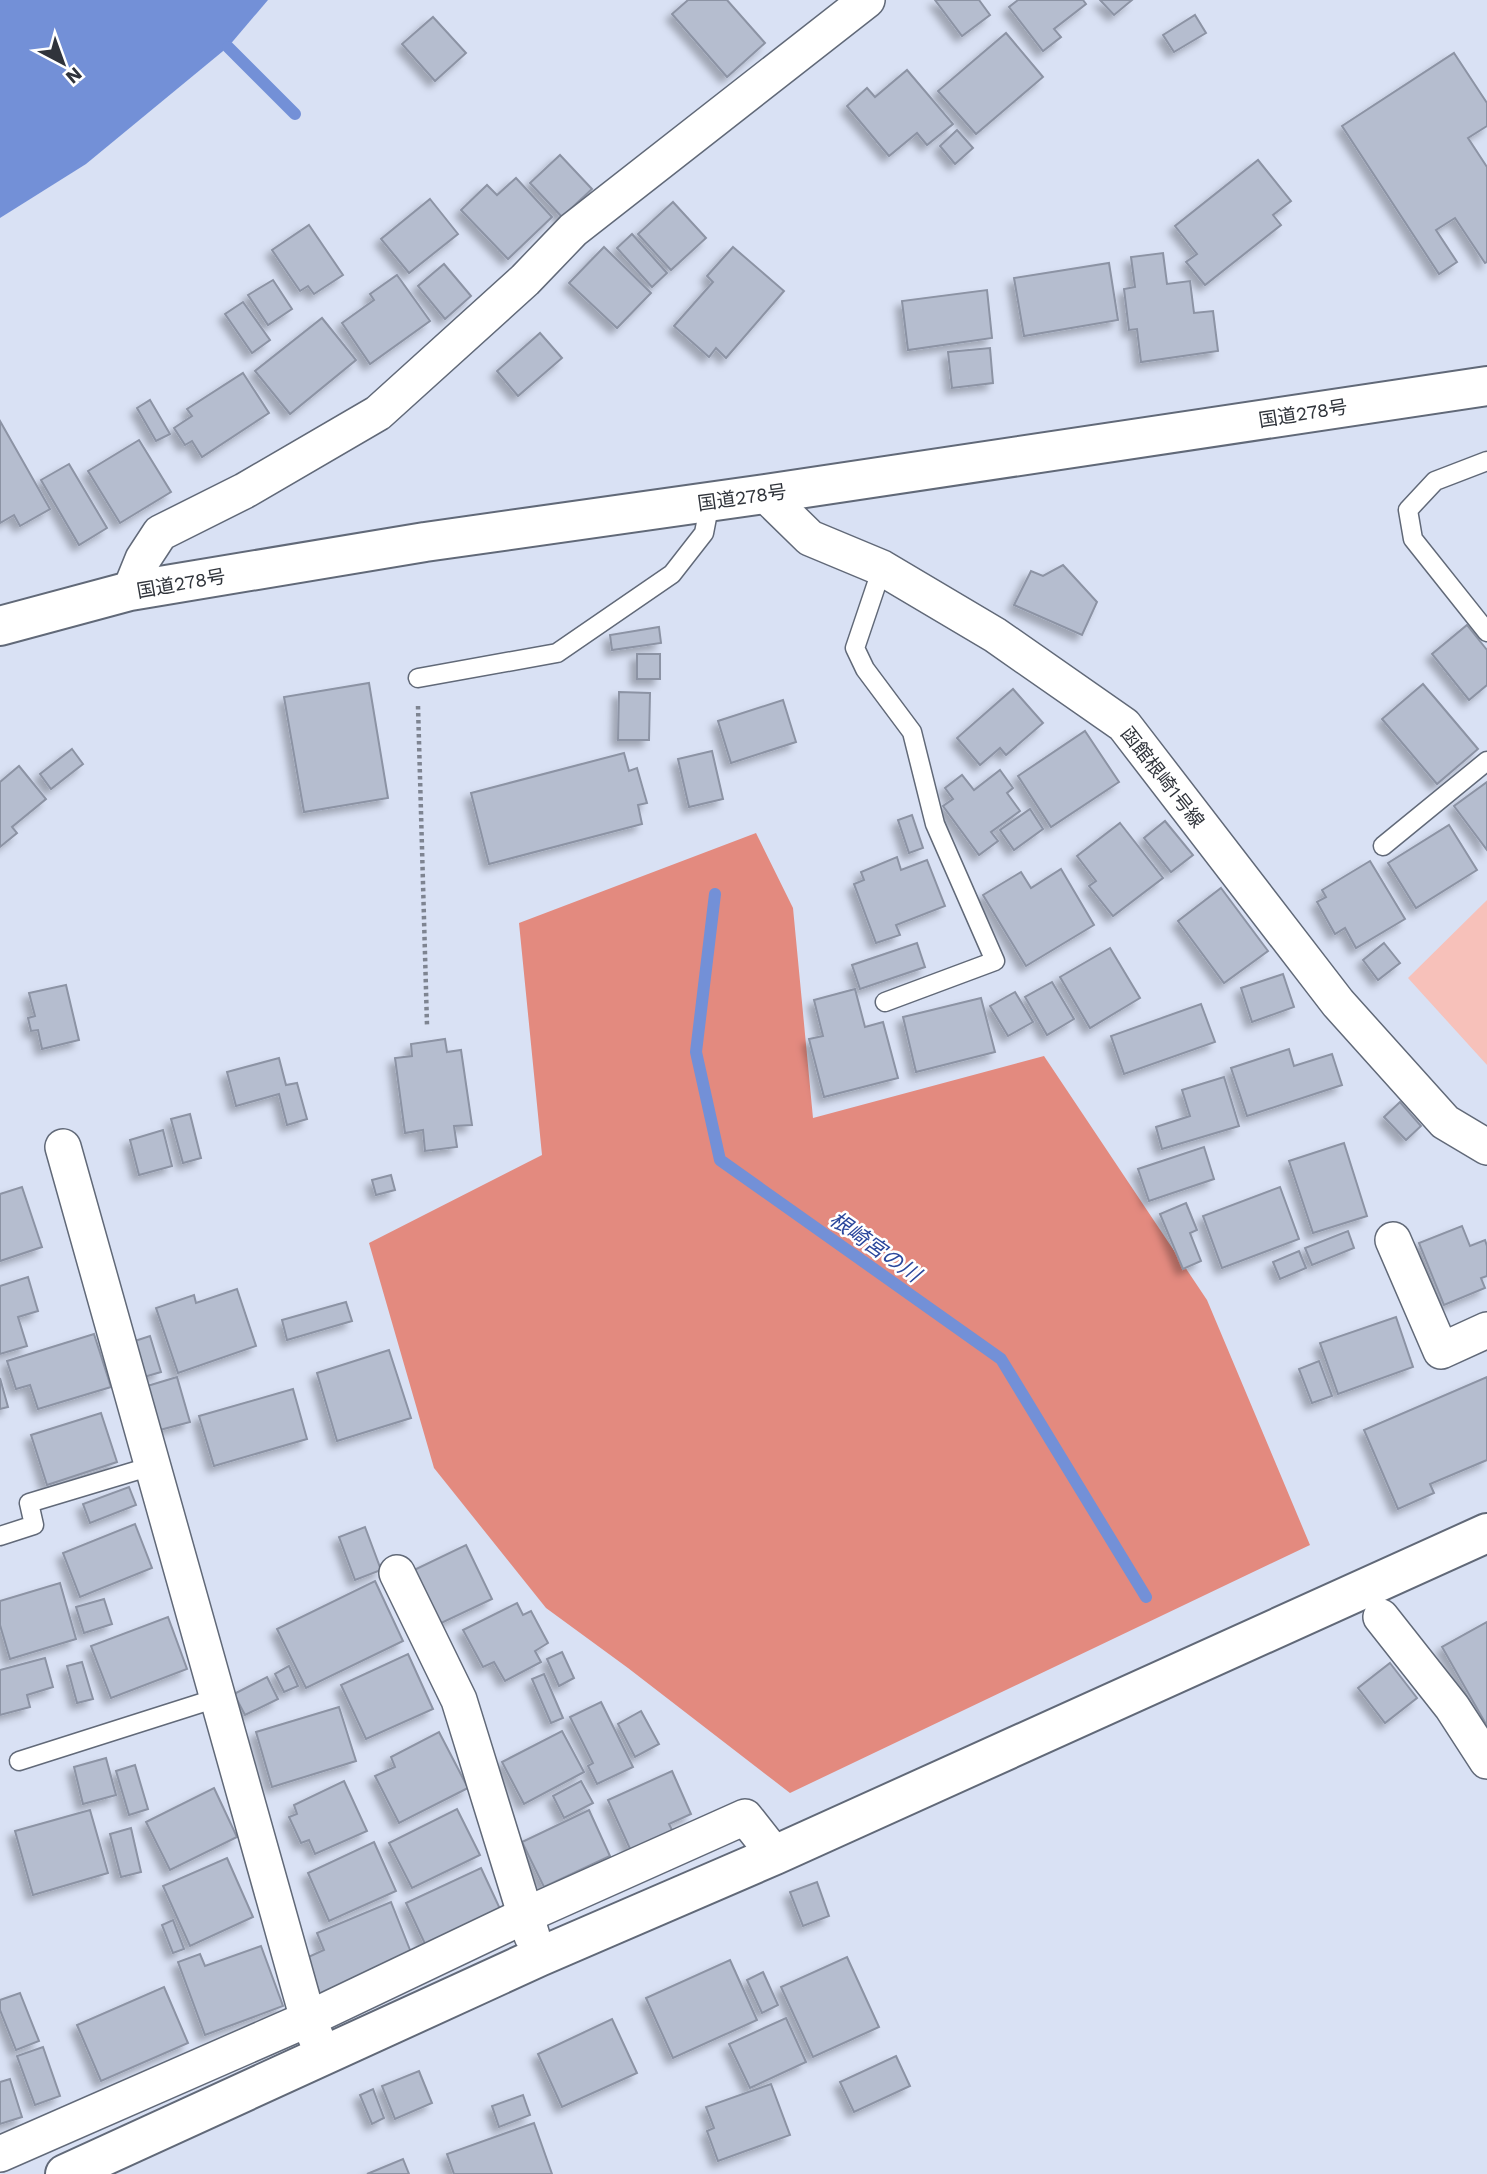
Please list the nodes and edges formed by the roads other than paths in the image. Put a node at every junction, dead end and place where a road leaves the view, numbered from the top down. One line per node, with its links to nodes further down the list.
1 (867, 0): 7 (street)
2 (1487, 386): 4 (main road, 国道278号)
3 (1487, 461): 9 (lane)
4 (765, 494): 5 (main road, 国道278号); 6 (street, 函館根崎1号線)
5 (710, 502): 7 (main road, 国道278号); 10 (lane)
6 (882, 568): 13 (lane); 15 (street, 函館根崎1号線)
7 (130, 591): 8 (main road, 国道278号)
8 (0, 626)
9 (1487, 632)
10 (418, 678)
11 (1487, 761): 12 (lane)
12 (1383, 846)
13 (885, 1002)
14 (63, 1147): 18 (street)
15 (1487, 1147)
16 (1393, 1240): 17 (street)
17 (1487, 1329)
18 (152, 1466): 20 (lane); 23 (street)
19 (1487, 1532): 26 (main road)
20 (0, 1536)
21 (397, 1573): 27 (street)
22 (1381, 1617): 25 (street)
23 (217, 1698): 24 (lane); 29 (street)
24 (19, 1761)
25 (1487, 1761)
26 (775, 1855): 27 (street); 28 (main road)
27 (526, 1915): 28 (street); 29 (street)
28 (539, 1957): 30 (main road)
29 (308, 2019): 30 (street); 31 (street)
30 (324, 2056): 32 (main road)
31 (0, 2154)
32 (65, 2174)

